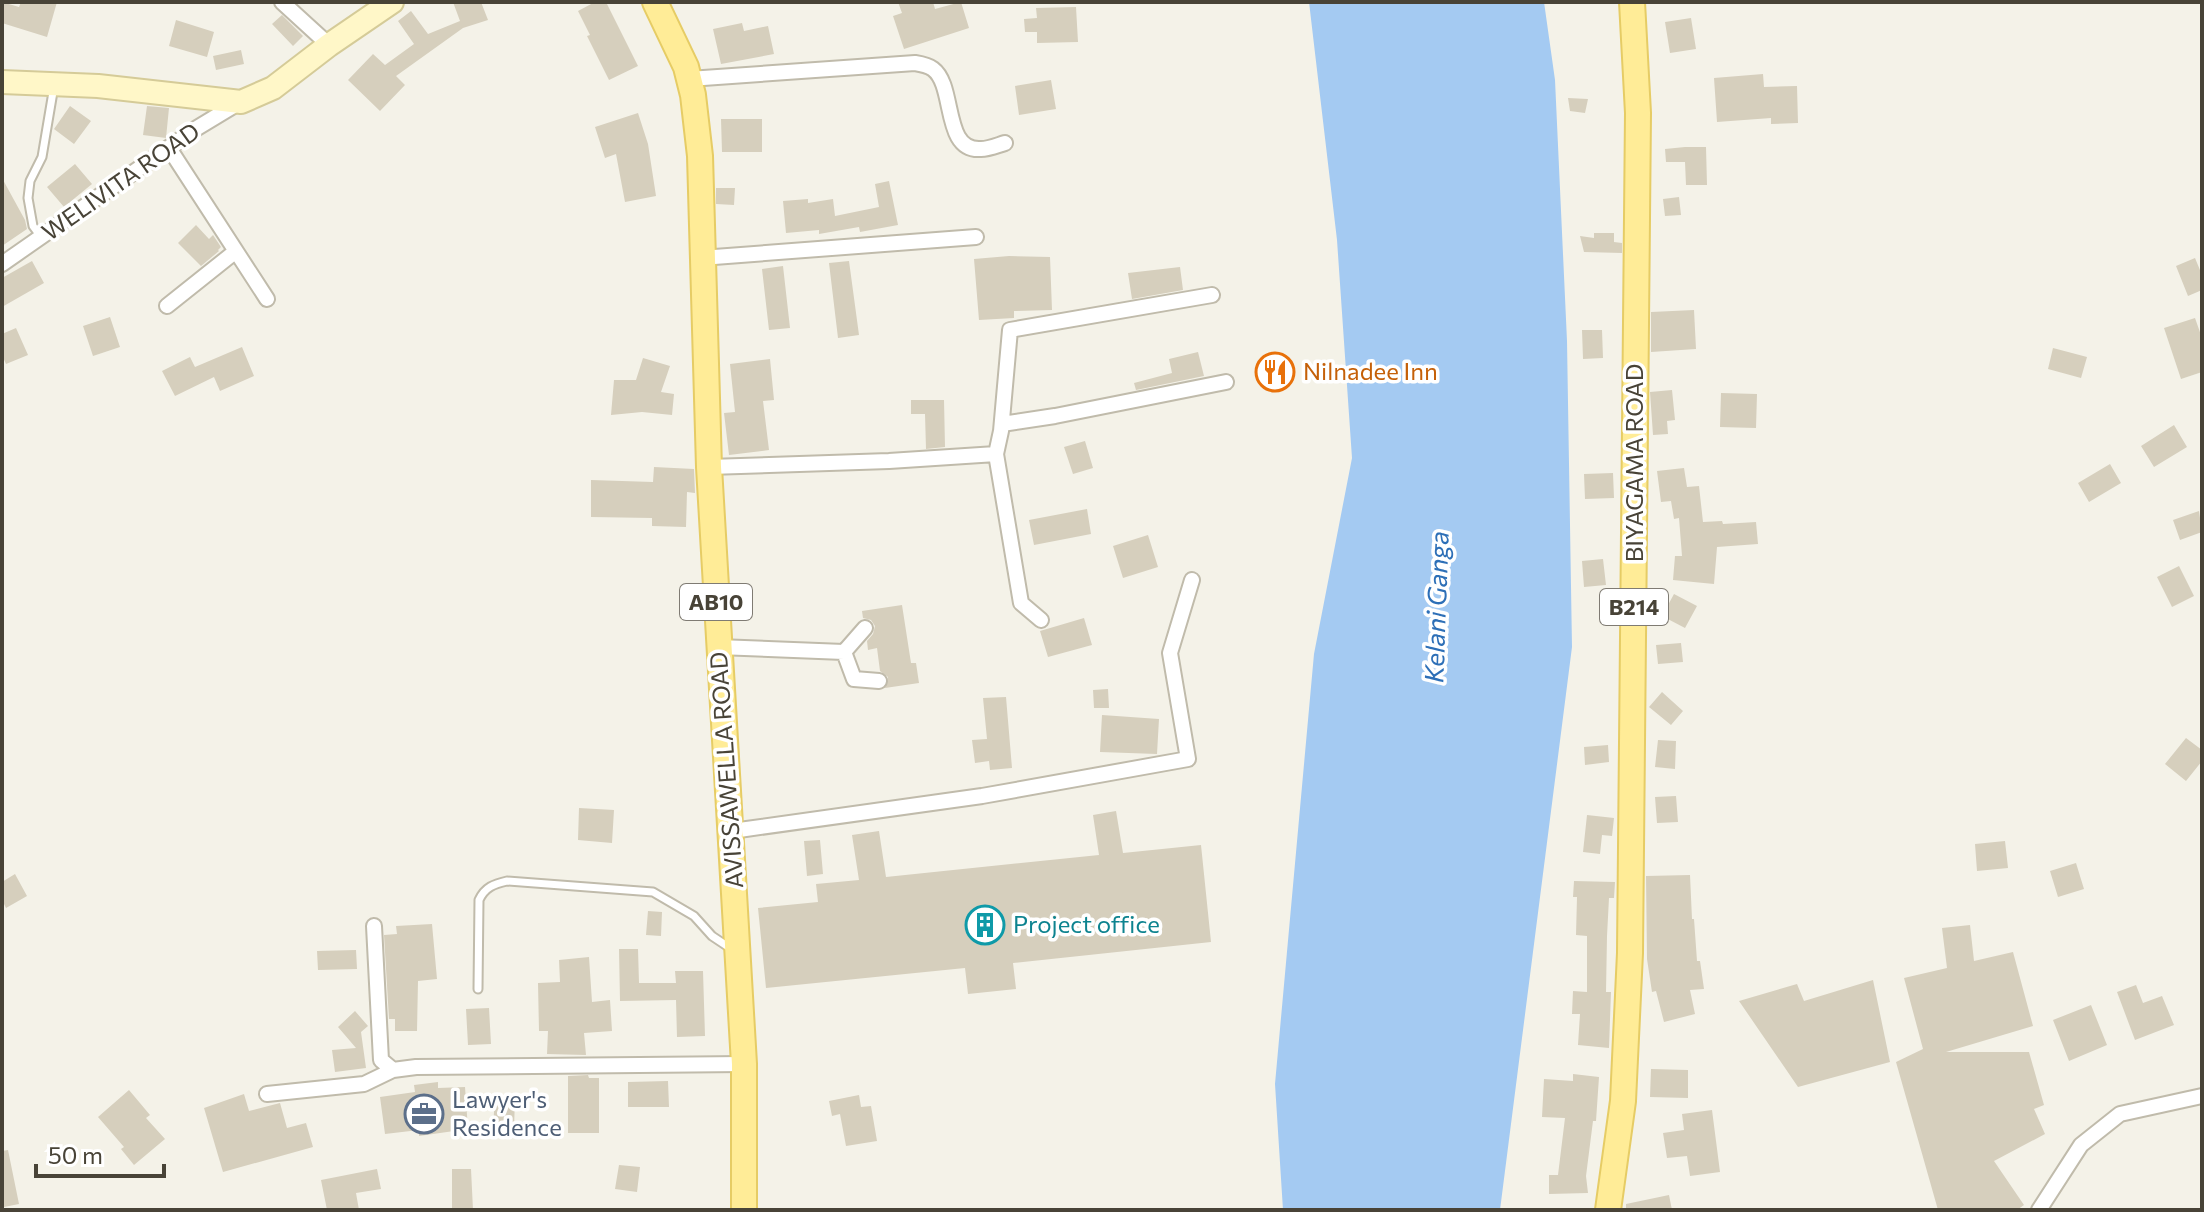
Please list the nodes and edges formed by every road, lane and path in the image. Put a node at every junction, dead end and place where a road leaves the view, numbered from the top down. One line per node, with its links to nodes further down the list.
1 (282, 2): 5 (street)
2 (392, 2): 5 (street, WELIVITA ROAD)
3 (655, 2): 6 (main road, AVISSAWELLA ROAD / AB10)
4 (1632, 2): 39 (main road, BIYAGAMA ROAD / B214)
5 (329, 45): 9 (street, WELIVITA ROAD)
6 (689, 79): 10 (street); 15 (main road, AVISSAWELLA ROAD / AB10)
7 (2, 82): 8 (street, WELIVITA ROAD)
8 (55, 84): 9 (street, WELIVITA ROAD); 12 (lane)
9 (241, 102): 11 (street, WELIVITA ROAD)
10 (1005, 143)
11 (169, 148): 12 (street, WELIVITA ROAD); 14 (street)
12 (41, 237): 16 (street, WELIVITA ROAD)
13 (976, 237): 15 (street)
14 (236, 251): 18 (street); 19 (street)
15 (701, 258): 23 (main road, AVISSAWELLA ROAD / AB10)
16 (2, 264)
17 (1212, 295): 21 (street)
18 (267, 299)
19 (167, 306)
20 (1226, 382): 21 (street)
21 (1002, 424): 22 (street)
22 (996, 454): 23 (street); 25 (street)
23 (709, 467): 27 (main road, AVISSAWELLA ROAD / AB10)
24 (1192, 580): 30 (street)
25 (1041, 620)
26 (865, 628): 28 (street)
27 (718, 647): 28 (street); 30 (main road, AVISSAWELLA ROAD / AB10)
28 (844, 652): 29 (street)
29 (879, 681)
30 (732, 831): 32 (main road, AVISSAWELLA ROAD / AB10)
31 (374, 926): 35 (street)
32 (738, 953): 33 (lane); 34 (main road, AVISSAWELLA ROAD / AB10)
33 (478, 989)
34 (744, 1064): 35 (street); 38 (main road, AVISSAWELLA ROAD / AB10)
35 (393, 1070): 36 (street)
36 (267, 1094)
37 (2202, 1096): 40 (street)
38 (744, 1210)
39 (1608, 1210)
40 (2039, 1210)

